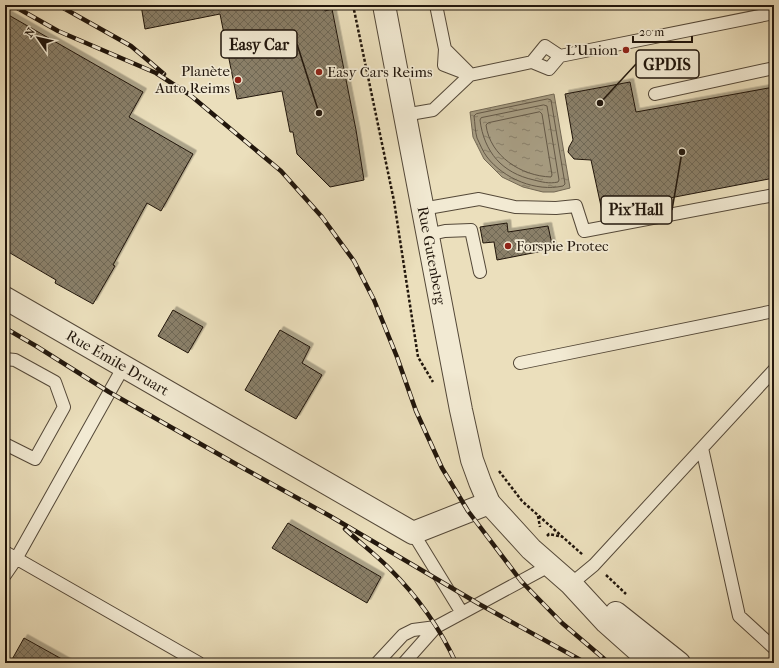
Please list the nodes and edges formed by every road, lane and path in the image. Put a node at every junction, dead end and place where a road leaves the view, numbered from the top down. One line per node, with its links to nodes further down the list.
1 (353, 5): 21 (path)
2 (384, 5): 10 (street, Rue Gutenberg)
3 (436, 5): 8 (lane)
4 (774, 13): 5 (lane)
5 (560, 56): 6 (lane); 6 (lane)
6 (532, 62): 8 (lane)
7 (774, 68): 9 (lane)
8 (470, 75): 10 (lane)
9 (655, 94)
10 (404, 115): 12 (street, Rue Gutenberg)
11 (774, 195): 12 (lane)
12 (422, 209): 13 (street, Rue Gutenberg)
13 (427, 235): 14 (lane); 24 (street, Rue Gutenberg)
14 (480, 272)
15 (5, 298): 19 (street, Rue Émile Druart)
16 (774, 311): 18 (lane)
17 (5, 359): 22 (lane)
18 (520, 363)
19 (124, 366): 26 (street, Rue Émile Druart); 28 (lane)
20 (774, 370): 23 (lane)
21 (436, 387)
22 (5, 444)
23 (702, 448): 29 (lane); 36 (lane)
24 (489, 503): 26 (street); 30 (street)
25 (538, 515): 29 (path)
26 (413, 533): 34 (lane)
27 (5, 552): 28 (lane)
28 (16, 559): 31 (lane); 37 (lane)
29 (594, 565): 32 (lane); 33 (path)
30 (549, 566): 32 (street); 34 (lane)
31 (5, 575)
32 (571, 584): 40 (street); 41 (street)
33 (628, 596)
34 (462, 613): 35 (lane)
35 (436, 627): 38 (lane); 39 (lane)
36 (774, 648)
37 (199, 663)
38 (377, 663)
39 (404, 663)
40 (652, 663)
41 (679, 663)

